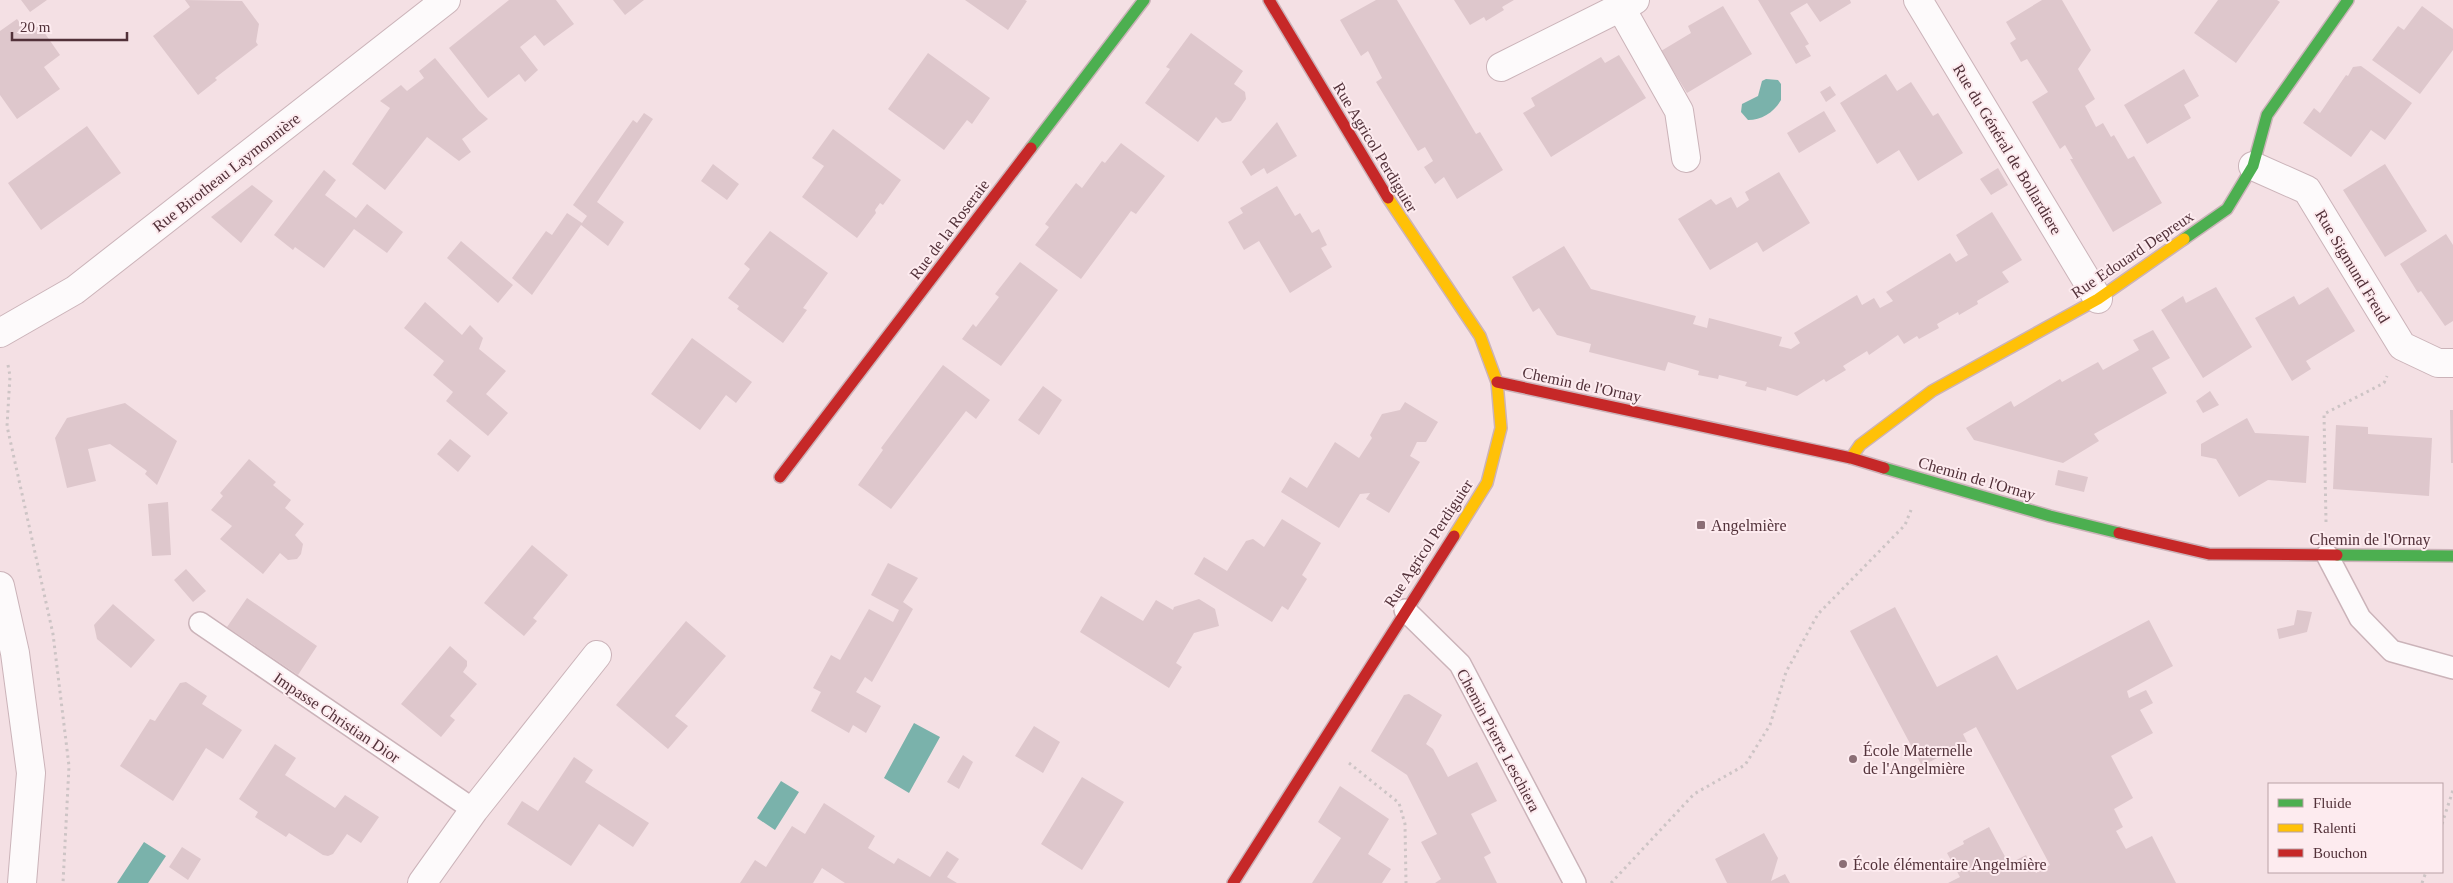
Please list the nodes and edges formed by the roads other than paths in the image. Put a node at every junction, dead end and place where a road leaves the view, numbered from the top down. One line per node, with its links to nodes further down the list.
1 (446, 0): 11 (street, Rue Birotheau Laymonnière)
2 (1144, 0): 15 (street, Rue de la Roseraie)
3 (1268, 0): 13 (street, Rue Agricol Perdiguier)
4 (1918, 0): 10 (street, Rue du Général de Bollardiere)
5 (2348, 0): 9 (street, Rue Edouard Depreux)
6 (1628, 4): 7 (street); 8 (street)
7 (1501, 67)
8 (1686, 158)
9 (2253, 166): 10 (street, Rue Edouard Depreux); 12 (street, Rue Sigmund Freud)
10 (2098, 299): 14 (street, Rue Edouard Depreux)
11 (0, 333)
12 (2453, 363)
13 (1497, 382): 14 (street, Chemin de l'Ornay); 19 (street, Rue Agricol Perdiguier)
14 (1851, 458): 16 (street, Chemin de l'Ornay)
15 (780, 477)
16 (2327, 555): 17 (street, Chemin de l'Ornay); 22 (lane)
17 (2453, 556)
18 (0, 586): 24 (street)
19 (1405, 610): 26 (street, Rue Agricol Perdiguier); 27 (lane, Chemin Pierre Leschiera)
20 (200, 623): 23 (lane, Impasse Christian Dior)
21 (597, 655): 23 (street)
22 (2453, 668)
23 (474, 810): 25 (street)
24 (22, 883)
25 (422, 883)
26 (1233, 883)
27 (1575, 883)

